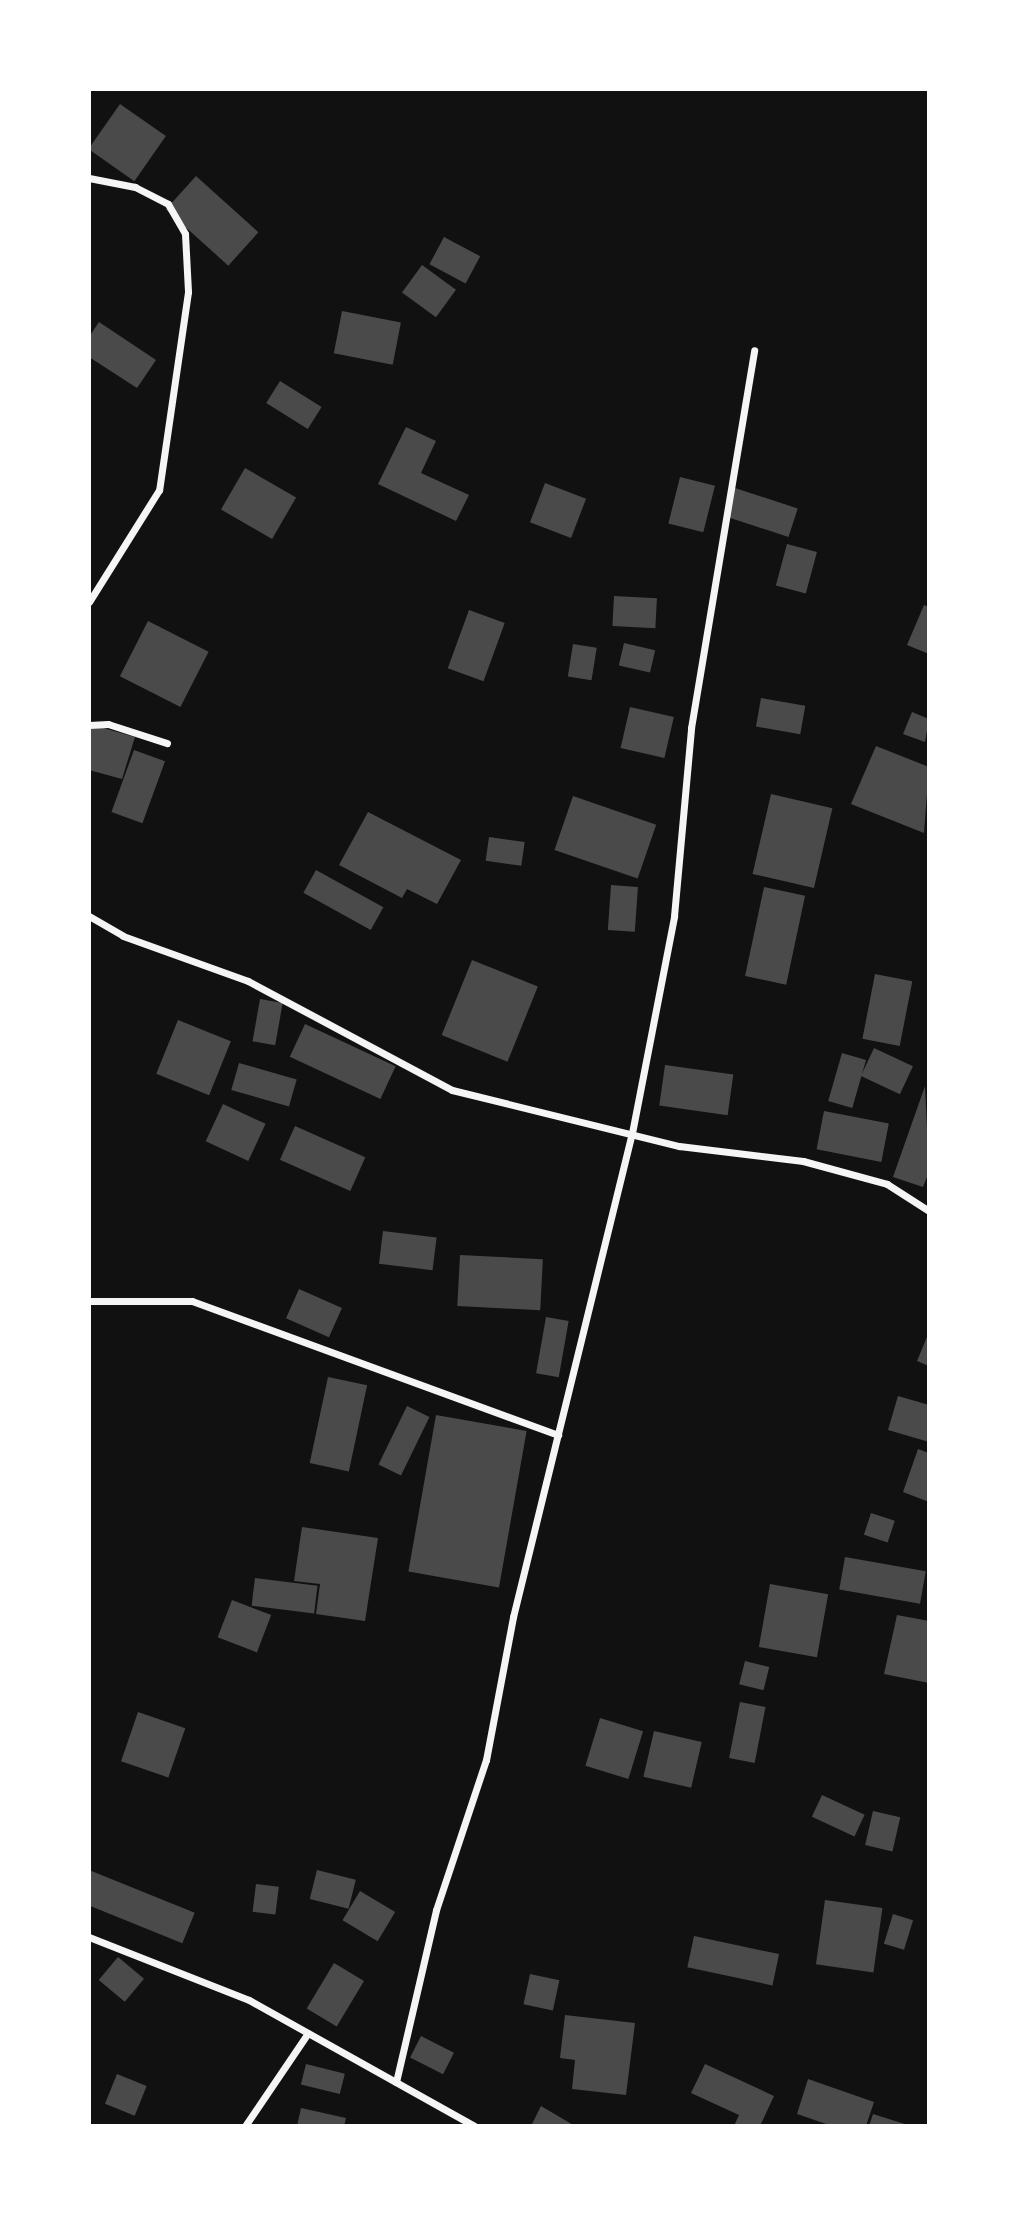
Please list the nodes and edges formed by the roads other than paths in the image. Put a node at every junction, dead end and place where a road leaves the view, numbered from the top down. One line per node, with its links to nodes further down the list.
1 (89, 178): 3 (street)
2 (754, 350): 7 (street)
3 (89, 602)
4 (89, 725): 5 (street)
5 (167, 743)
6 (89, 916): 7 (street)
7 (632, 1133): 8 (street); 10 (street)
8 (929, 1211)
9 (89, 1301): 10 (street)
10 (558, 1435): 13 (street)
11 (89, 1937): 12 (street)
12 (308, 2033): 13 (street); 14 (street)
13 (396, 2082): 15 (street)
14 (245, 2126)
15 (474, 2126)

